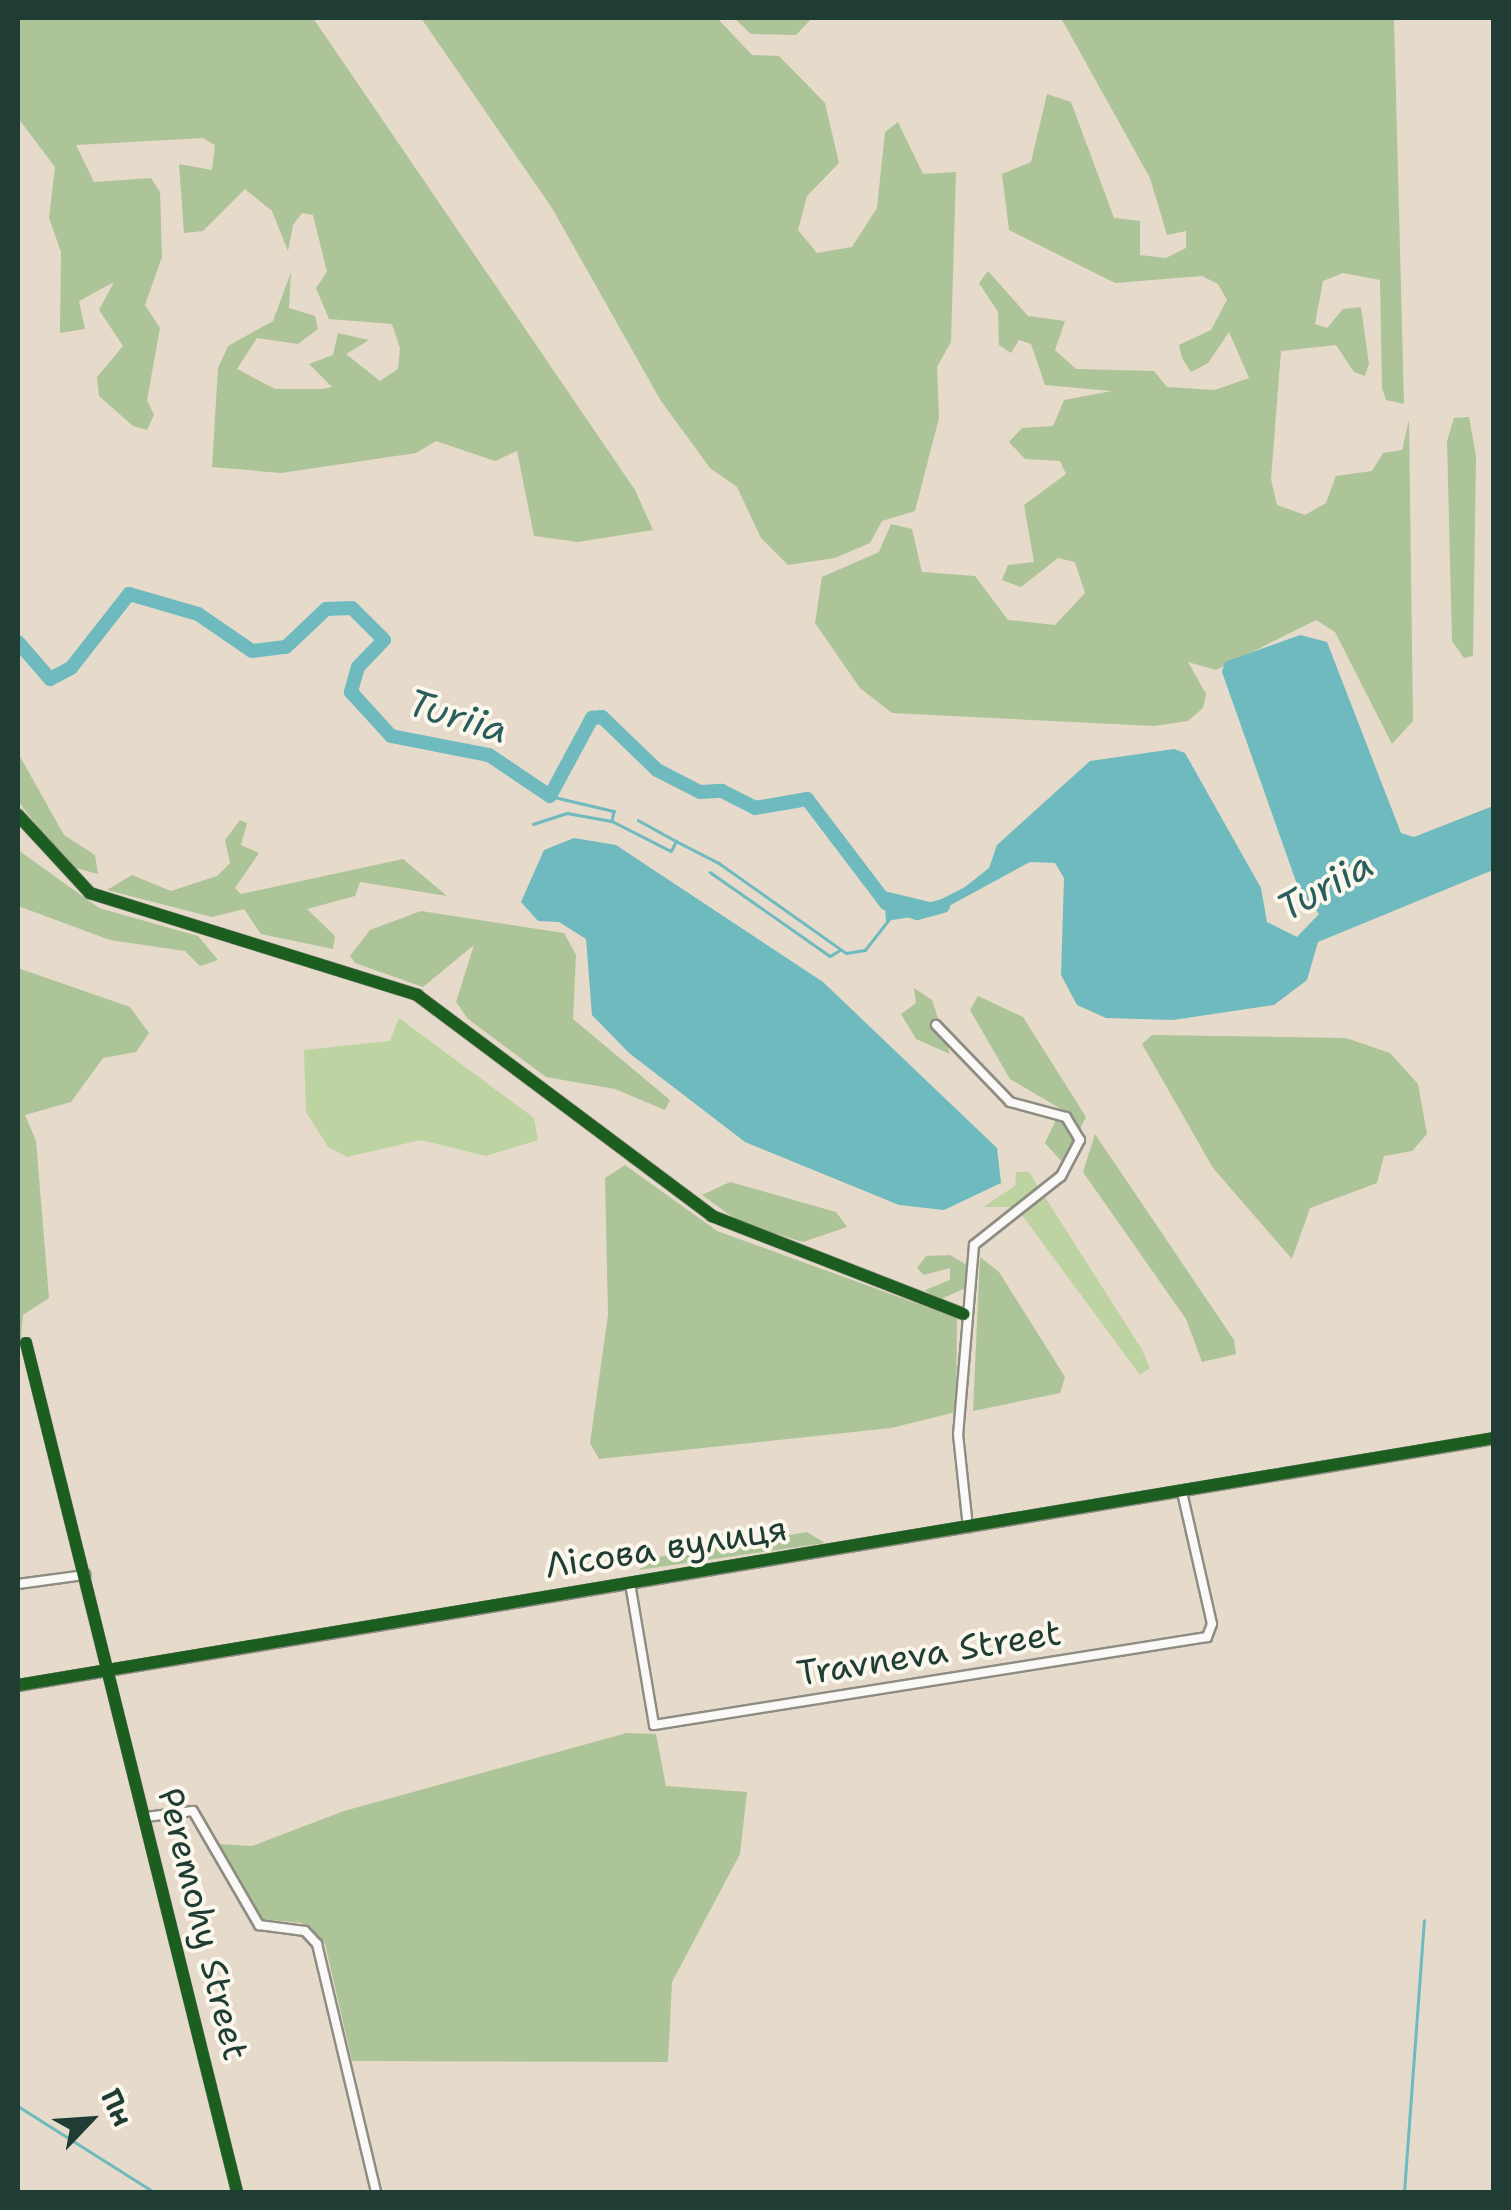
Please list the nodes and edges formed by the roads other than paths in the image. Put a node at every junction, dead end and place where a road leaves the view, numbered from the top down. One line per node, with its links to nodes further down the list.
1 (18, 816): 3 (street)
2 (936, 1025): 3 (street)
3 (964, 1314): 7 (street)
4 (26, 1343): 8 (street, Peremohy Street)
5 (1494, 1438): 6 (street, Лісова вулиця)
6 (1182, 1492): 7 (street, Лісова вулиця); 9 (street, Travneva Street)
7 (968, 1527): 9 (street, Лісова вулиця)
8 (85, 1575): 10 (street); 11 (street, Peremohy Street)
9 (630, 1583): 11 (street, Лісова вулиця)
10 (18, 1584)
11 (106, 1671): 12 (street, Лісова вулиця); 13 (street, Peremohy Street)
12 (18, 1685)
13 (146, 1817): 14 (street, Peremohy Street); 15 (street)
14 (237, 2192)
15 (376, 2192)

